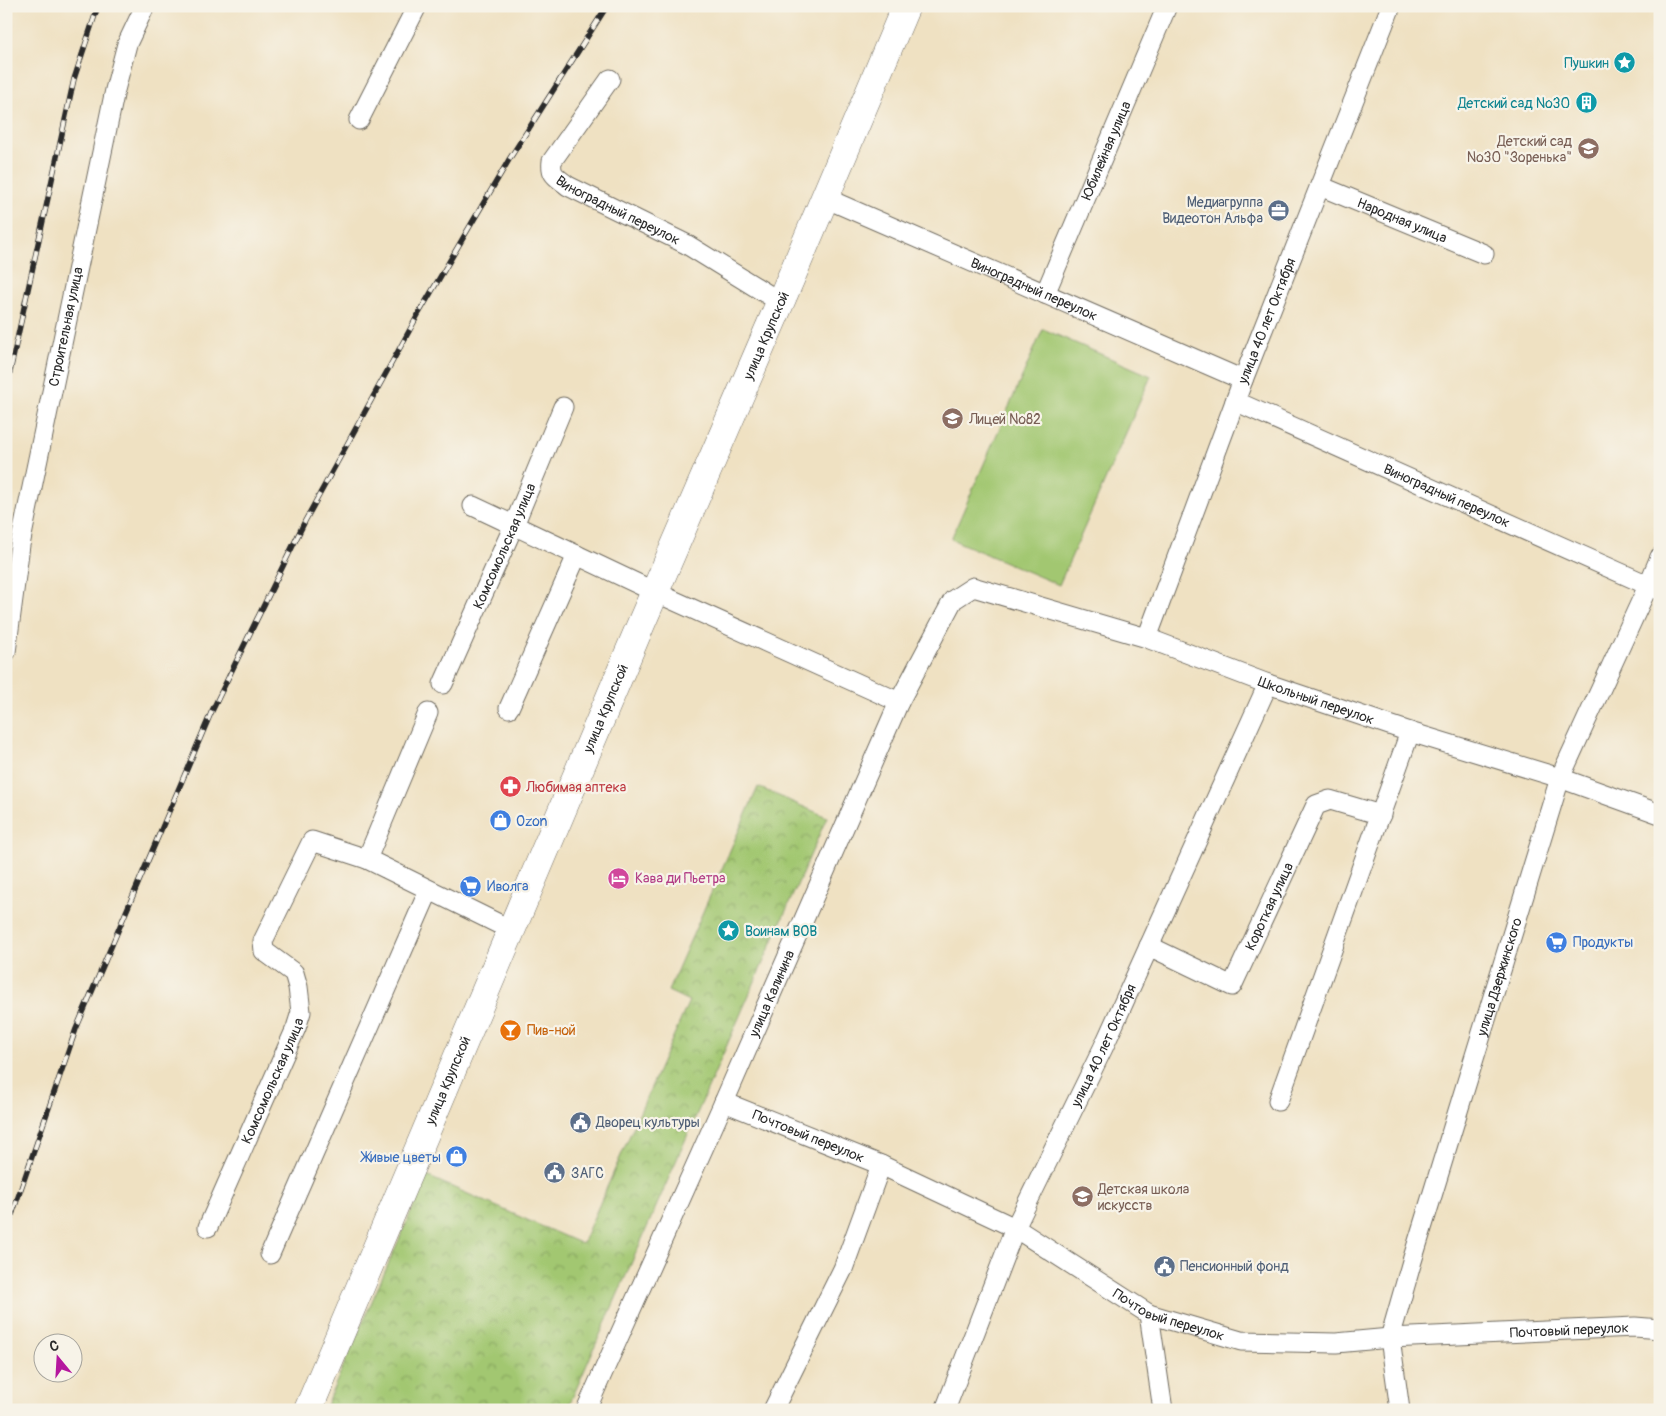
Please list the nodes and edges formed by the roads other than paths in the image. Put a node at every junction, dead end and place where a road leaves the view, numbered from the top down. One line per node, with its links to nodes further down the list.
1 (144, 6): 24 (street, Строительная улица)
2 (417, 6): 7 (street)
3 (906, 6): 9 (main road, улица Крупской)
4 (1167, 6): 11 (street, Юбилейная улица)
5 (1391, 6): 8 (street, улица 40 лет Октября)
6 (610, 80): 12 (street, Виноградный переулок)
7 (359, 120)
8 (1320, 186): 10 (street, Народная улица); 13 (street, улица 40 лет Октября)
9 (825, 198): 11 (street, Виноградный переулок); 12 (main road, улица Крупской)
10 (1484, 254)
11 (1045, 294): 13 (street, Виноградный переулок)
12 (780, 302): 22 (main road, улица Крупской)
13 (1243, 380): 14 (street, улица 40 лет Октября)
14 (1235, 401): 21 (street, Виноградный переулок); 23 (street, улица 40 лет Октября)
15 (563, 407): 17 (street, Комсомольская улица)
16 (473, 506): 17 (street)
17 (514, 525): 18 (street); 25 (street, Комсомольская улица)
18 (577, 555): 22 (street); 28 (street)
19 (1660, 558): 21 (street, улица Дзержинского)
20 (973, 587): 23 (street, Школьный переулок); 27 (street, улица Калинина)
21 (1654, 588): 31 (street, улица Дзержинского)
22 (655, 592): 27 (street); 36 (main road, улица Крупской)
23 (1147, 638): 26 (street, Школьный переулок)
24 (6, 652)
25 (443, 684)
26 (1268, 684): 30 (street, Школьный переулок); 37 (street, улица 40 лет Октября)
27 (899, 702): 39 (street, улица Калинина)
28 (509, 708)
29 (428, 713): 34 (street)
30 (1410, 732): 31 (street, Школьный переулок); 33 (street)
31 (1560, 778): 32 (street, Школьный переулок); 46 (street, улица Дзержинского)
32 (1660, 814)
33 (1381, 815): 37 (street, Короткая улица); 38 (street)
34 (367, 859): 35 (street); 41 (street, Комсомольская улица)
35 (429, 890): 36 (street); 43 (street)
36 (511, 930): 47 (main road, улица Крупской)
37 (1149, 946): 42 (street, улица 40 лет Октября)
38 (1278, 1101)
39 (724, 1102): 40 (street, Почтовый переулок); 48 (street, улица Калинина)
40 (881, 1165): 42 (street, Почтовый переулок); 49 (street)
41 (208, 1227)
42 (1015, 1228): 44 (street, Почтовый переулок); 50 (street, улица 40 лет Октября)
43 (270, 1254)
44 (1149, 1314): 46 (street, Почтовый переулок); 51 (street)
45 (1660, 1329): 46 (street, Почтовый переулок)
46 (1390, 1338): 52 (street, улица Дзержинского)
47 (308, 1410)
48 (586, 1410)
49 (773, 1410)
50 (944, 1410)
51 (1163, 1410)
52 (1400, 1410)

